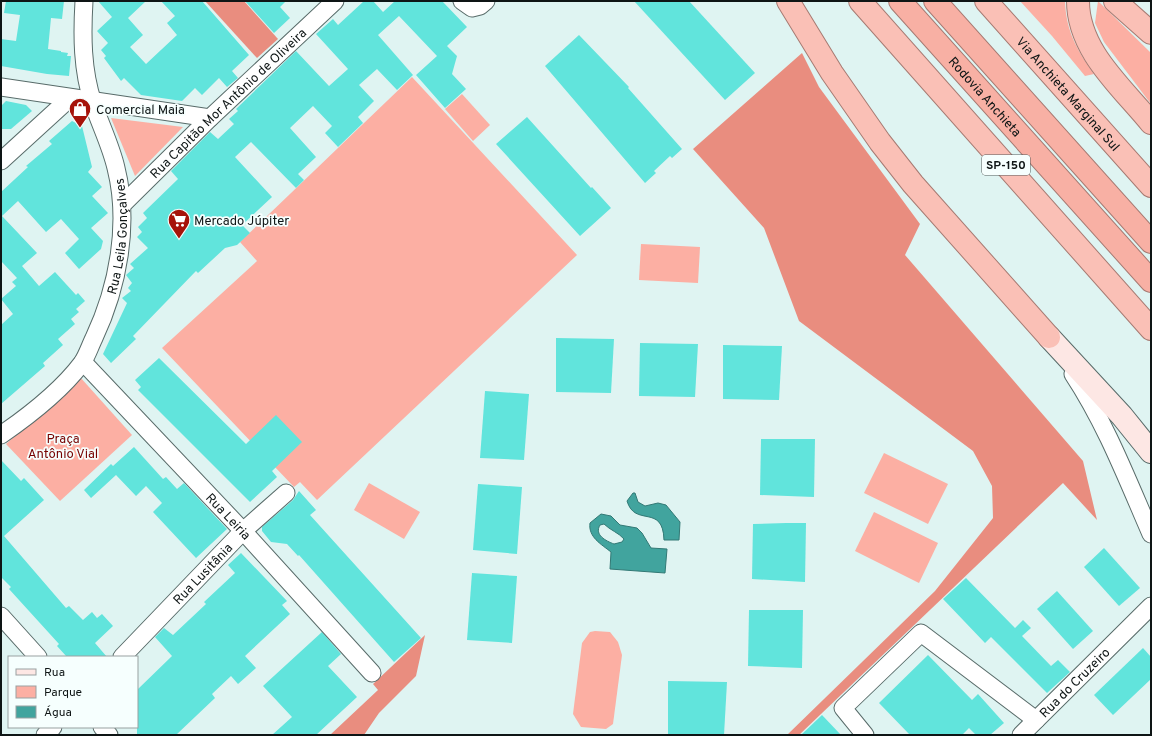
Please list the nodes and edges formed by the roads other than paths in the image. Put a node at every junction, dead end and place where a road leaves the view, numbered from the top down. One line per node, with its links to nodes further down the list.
1 (84, 1): 15 (street, Rua Leila Gonçalves)
2 (335, 1): 16 (street, Rua Capitão Mor Antônio de Oliveira)
3 (462, 1): 4 (street)
4 (486, 1)
5 (788, 1): 24 (highway)
6 (860, 1): 23 (highway, SP-150)
7 (900, 1): 22 (highway, Rodovia Anchieta / SP-150)
8 (935, 1): 21 (highway, Rodovia Anchieta)
9 (986, 1): 19 (highway, Via Anchieta Marginal Sul)
10 (1115, 1): 12 (highway)
11 (1078, 5): 17 (highway)
12 (1151, 32)
13 (1, 87): 14 (street)
14 (70, 98): 15 (street); 18 (street)
15 (92, 101): 16 (street); 20 (street, Rua Leila Gonçalves)
16 (210, 118): 20 (street, Rua Capitão Mor Antônio de Oliveira)
17 (1151, 123)
18 (1, 161)
19 (1151, 186)
20 (122, 205): 25 (street, Rua Leila Gonçalves)
21 (1151, 242)
22 (1151, 281)
23 (1151, 329)
24 (1049, 337): 27 (main road); 30 (street)
25 (83, 362): 26 (street, Rua Leila Gonçalves); 29 (street, Rua Leiria)
26 (1, 435)
27 (1151, 452)
28 (286, 493): 29 (street, Rua Lusitânia)
29 (243, 531): 36 (street, Rua Lusitânia); 37 (street, Rua Leiria)
30 (1151, 534)
31 (1151, 606): 34 (street, Rua do Cruzeiro)
32 (1, 616): 35 (street)
33 (1151, 624): 34 (street)
34 (1127, 630): 38 (street, Rua do Cruzeiro)
35 (37, 656)
36 (123, 656)
37 (372, 673)
38 (1036, 720): 39 (street); 40 (street, Rua do Cruzeiro)
39 (865, 735)
40 (1021, 735)

